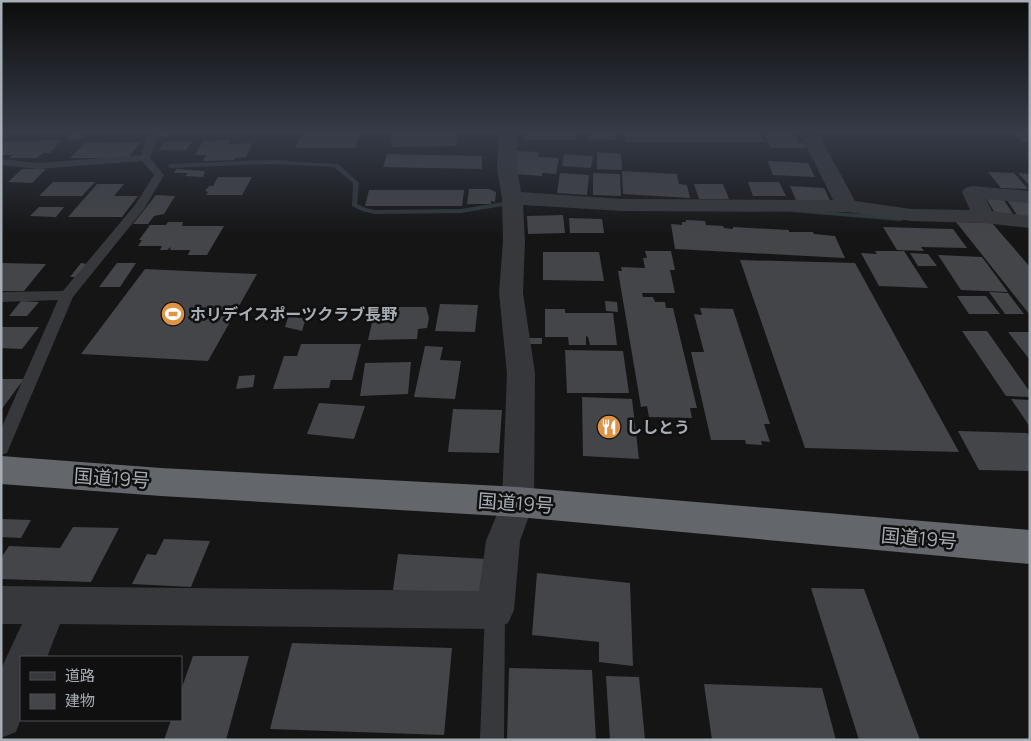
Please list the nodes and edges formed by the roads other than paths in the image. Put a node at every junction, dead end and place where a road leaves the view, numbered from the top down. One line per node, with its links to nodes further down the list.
1 (151, 166): 9 (lane)
2 (507, 166): 5 (street)
3 (826, 166): 6 (street)
4 (1030, 197): 7 (street)
5 (512, 198): 6 (street); 13 (street)
6 (847, 206): 7 (street)
7 (984, 217): 8 (street)
8 (1030, 222)
9 (67, 295): 10 (lane); 11 (lane)
10 (1, 297)
11 (1, 448)
12 (1, 470): 13 (highway, 国道19号)
13 (518, 502): 14 (highway, 国道19号); 17 (street)
14 (1030, 547)
15 (1, 605): 16 (street)
16 (49, 605): 17 (street); 18 (street)
17 (495, 610): 21 (lane)
18 (27, 656)
19 (20, 672): 20 (street)
20 (1, 717)
21 (492, 740)

